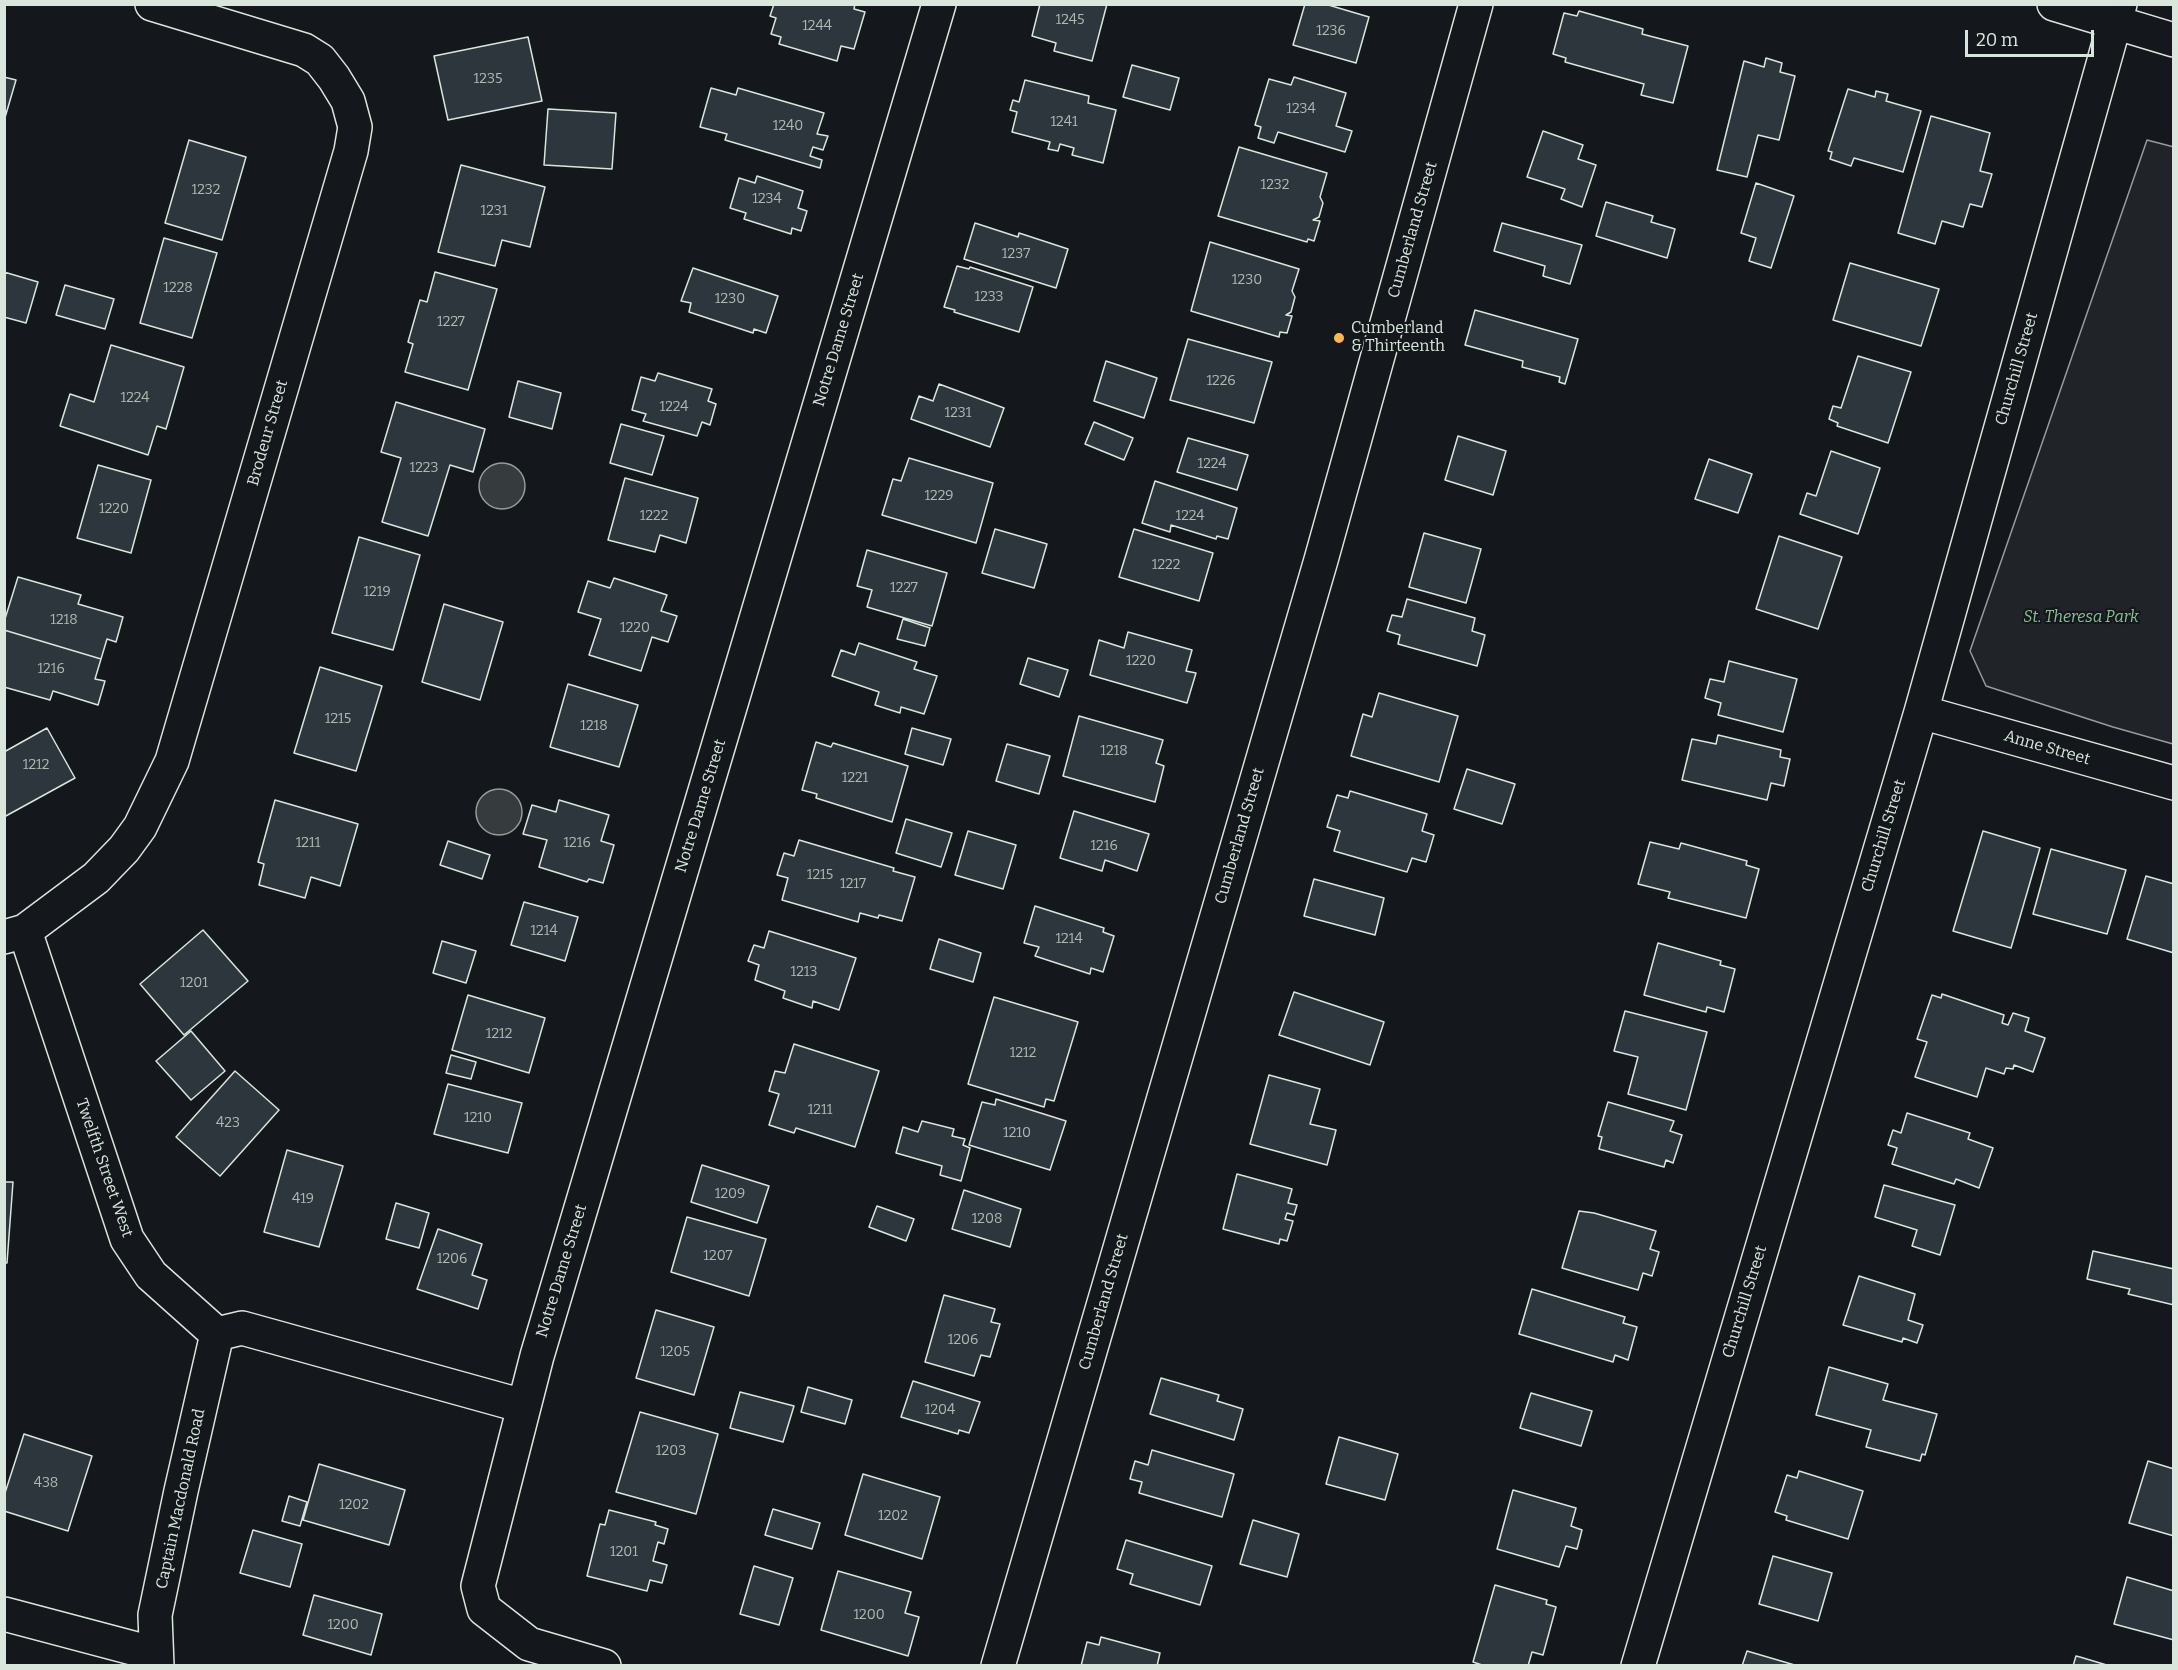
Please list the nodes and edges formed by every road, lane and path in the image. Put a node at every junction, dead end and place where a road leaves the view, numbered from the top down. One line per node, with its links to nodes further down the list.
1 (152, 4): 9 (street, Brodeur Street)
2 (939, 4): 11 (street, Notre Dame Street)
3 (1476, 4): 15 (street, Cumberland Street)
4 (2054, 4): 5 (street)
5 (2118, 14): 6 (street); 7 (street, Churchill Street)
6 (2174, 40)
7 (1921, 712): 8 (street, Anne Street); 16 (street, Churchill Street)
8 (2174, 783)
9 (15, 934): 10 (street, Twelfth Street West)
10 (217, 1334): 11 (street); 13 (street, Captain Macdonald Road)
11 (523, 1406): 14 (street, Notre Dame Street)
12 (4, 1614): 13 (street)
13 (156, 1660)
14 (604, 1665)
15 (998, 1665)
16 (1638, 1665)

